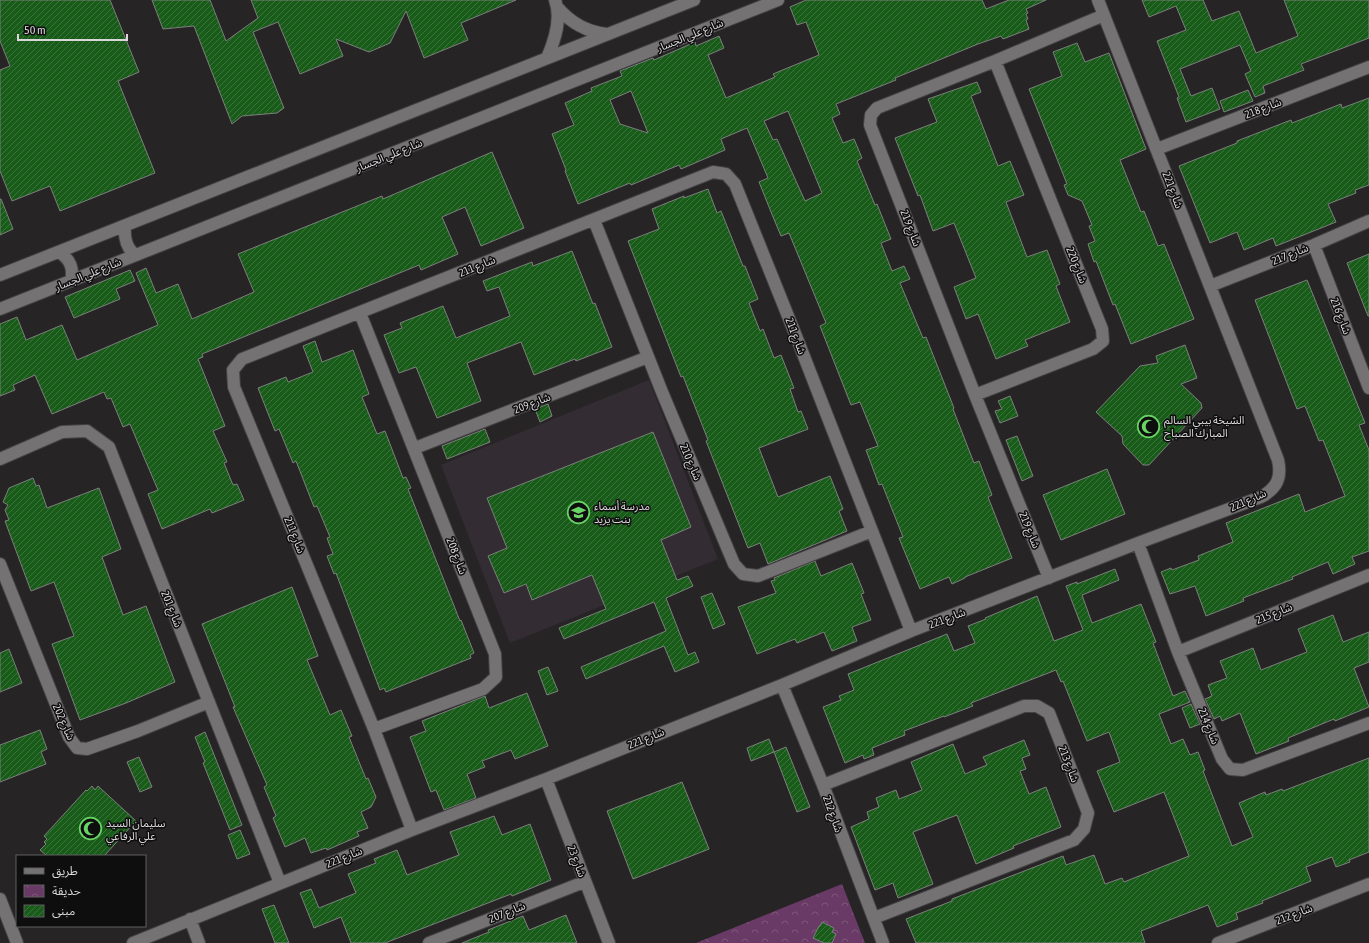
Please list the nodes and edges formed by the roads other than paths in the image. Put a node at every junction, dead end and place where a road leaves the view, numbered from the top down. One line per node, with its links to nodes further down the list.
1 (694, 0): 6 (street)
2 (1098, 0): 5 (street, شارع 221)
3 (772, 1): 16 (street, شارع علي الجسار)
4 (556, 4): 6 (street); 7 (street)
5 (1104, 15): 8 (street, شارع 219); 10 (street, شارع 221)
6 (608, 34): 7 (street)
7 (547, 58): 13 (street)
8 (995, 61): 24 (street, شارع 219); 24 (street, شارع 220)
9 (1369, 67): 10 (street, شارع 218)
10 (1157, 149): 19 (street, شارع 221)
11 (594, 220): 21 (street, شارع 211); 22 (street, شارع 210); 27 (street, شارع 211)
12 (1369, 221): 14 (street, شارع 217)
13 (125, 226): 15 (street); 16 (street)
14 (1314, 245): 19 (street, شارع 217); 23 (street, شارع 216)
15 (59, 252): 17 (street); 18 (street)
16 (134, 255): 18 (street, شارع علي الجسار)
17 (0, 276)
18 (71, 281): 20 (street, شارع علي الجسار)
19 (1210, 286): 28 (street, شارع 221)
20 (0, 309)
21 (360, 313): 25 (street, شارع 208); 37 (street, شارع 211)
22 (648, 357): 25 (street, شارع 209); 27 (street, شارع 210)
23 (1369, 388)
24 (975, 395): 31 (street, شارع 219)
25 (415, 448): 37 (street, شارع 208)
26 (0, 459): 35 (street, شارع 201)
27 (872, 531): 32 (street, شارع 211)
28 (1138, 543): 31 (street, شارع 221); 33 (street, شارع 214)
29 (0, 564): 35 (street, شارع 202)
30 (1369, 575): 33 (street, شارع 215)
31 (1049, 578): 32 (street, شارع 221)
32 (911, 631): 34 (street, شارع 221)
33 (1178, 652): 36 (street, شارع 214)
34 (782, 685): 38 (street, شارع 221); 39 (street, شارع 212)
35 (209, 702): 42 (street, شارع 201)
36 (1369, 723)
37 (374, 729): 40 (street, شارع 211)
38 (546, 778): 40 (street, شارع 221); 41 (street, شارع 23)
39 (823, 785): 45 (street, شارع 212); 45 (street, شارع 213)
40 (412, 830): 42 (street, شارع 221)
41 (584, 882): 50 (street, شارع 207); 51 (street, شارع 23)
42 (280, 883): 46 (street, شارع 221)
43 (1369, 884): 53 (street, شارع 212)
44 (0, 899): 47 (street)
45 (874, 918): 52 (street, شارع 212)
46 (190, 920): 48 (street, شارع 221); 49 (street)
47 (17, 943)
48 (133, 943)
49 (199, 943)
50 (430, 943)
51 (609, 943)
52 (883, 943)
53 (1218, 943)

